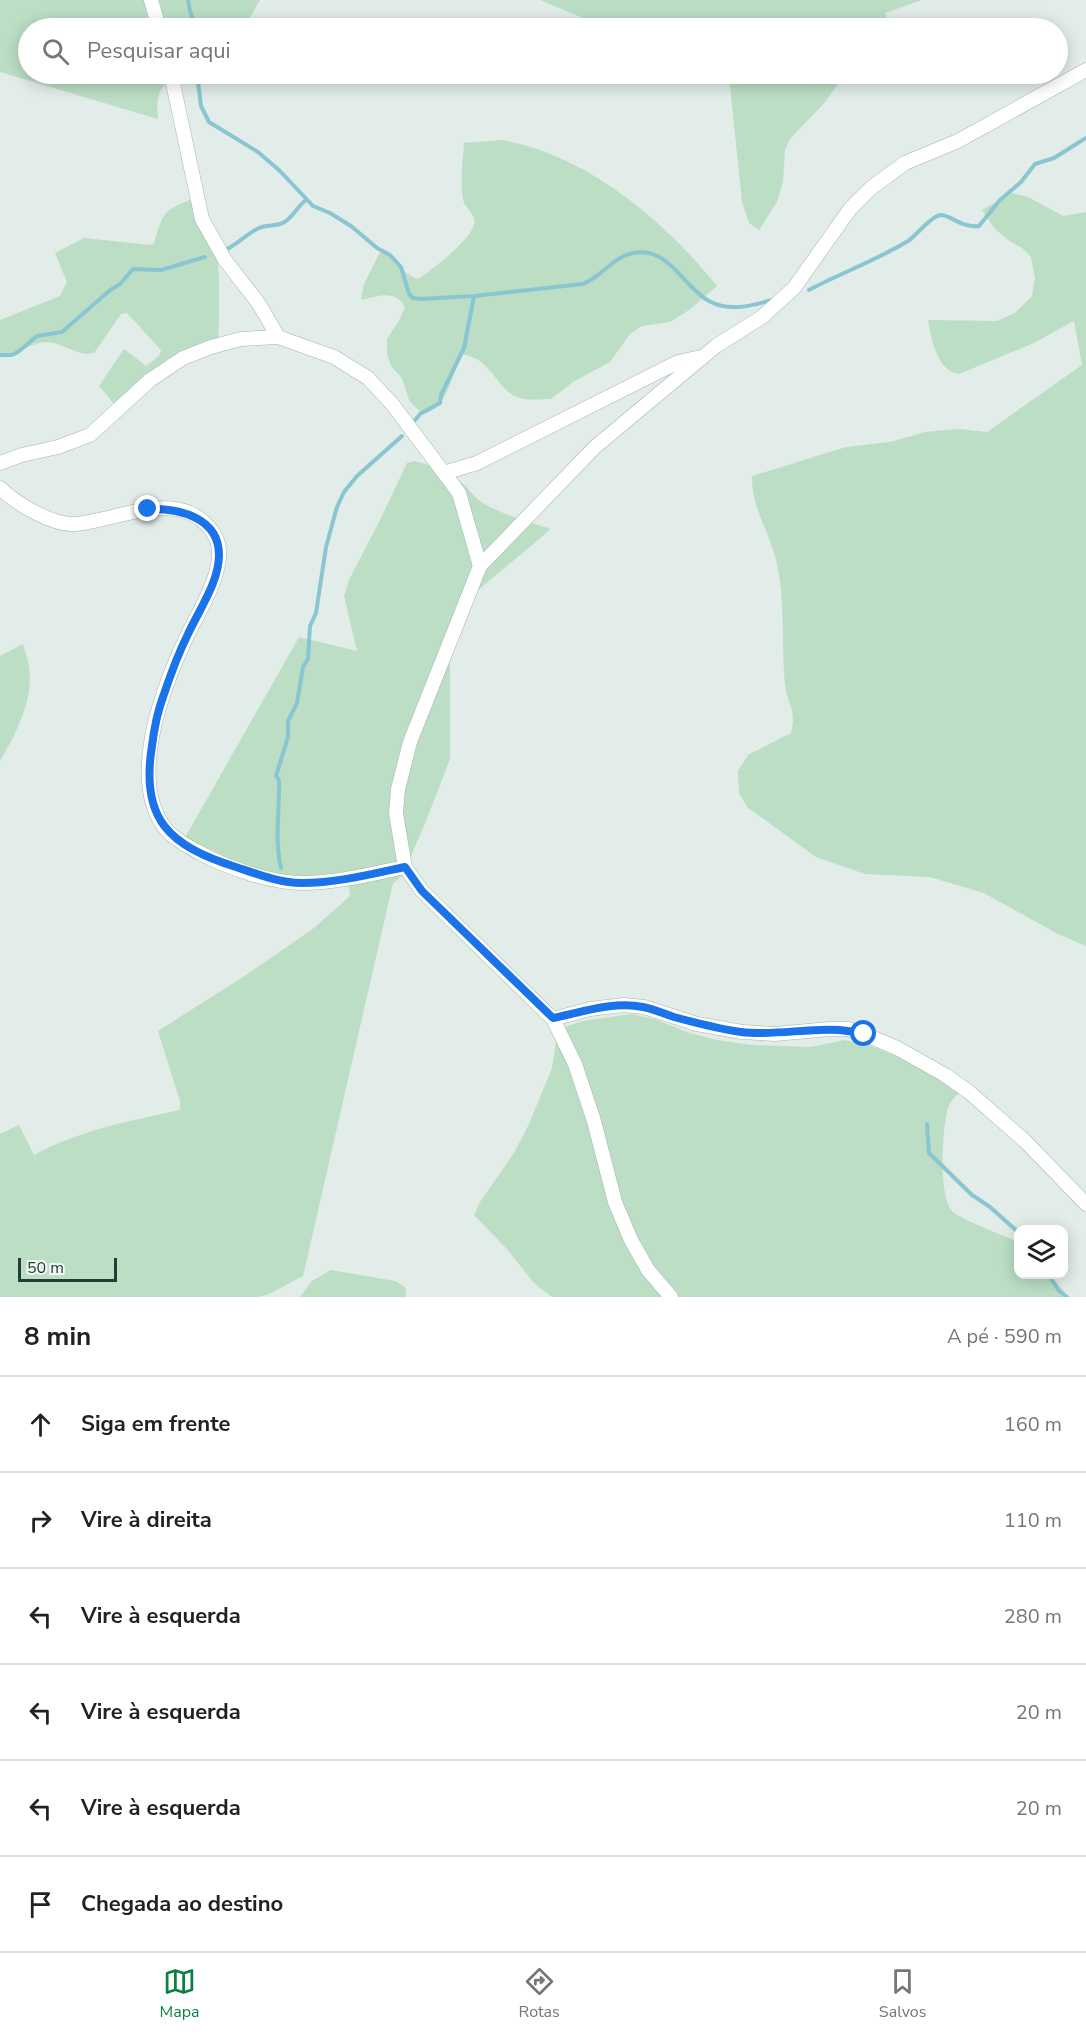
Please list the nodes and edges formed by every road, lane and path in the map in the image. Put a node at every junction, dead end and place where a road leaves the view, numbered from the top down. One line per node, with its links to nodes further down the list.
1 (151, 0): 2 (street)
2 (156, 18)
3 (1086, 70): 4 (street)
4 (1068, 80)
5 (173, 84): 7 (street)
6 (1061, 84): 8 (street)
7 (278, 337): 9 (street); 10 (street)
8 (703, 357): 10 (street); 12 (street)
9 (0, 463)
10 (444, 473): 12 (street)
11 (0, 488): 13 (street)
12 (480, 566): 13 (street)
13 (405, 867): 14 (street)
14 (553, 1018): 15 (street); 16 (street)
15 (1086, 1204)
16 (671, 1297)

